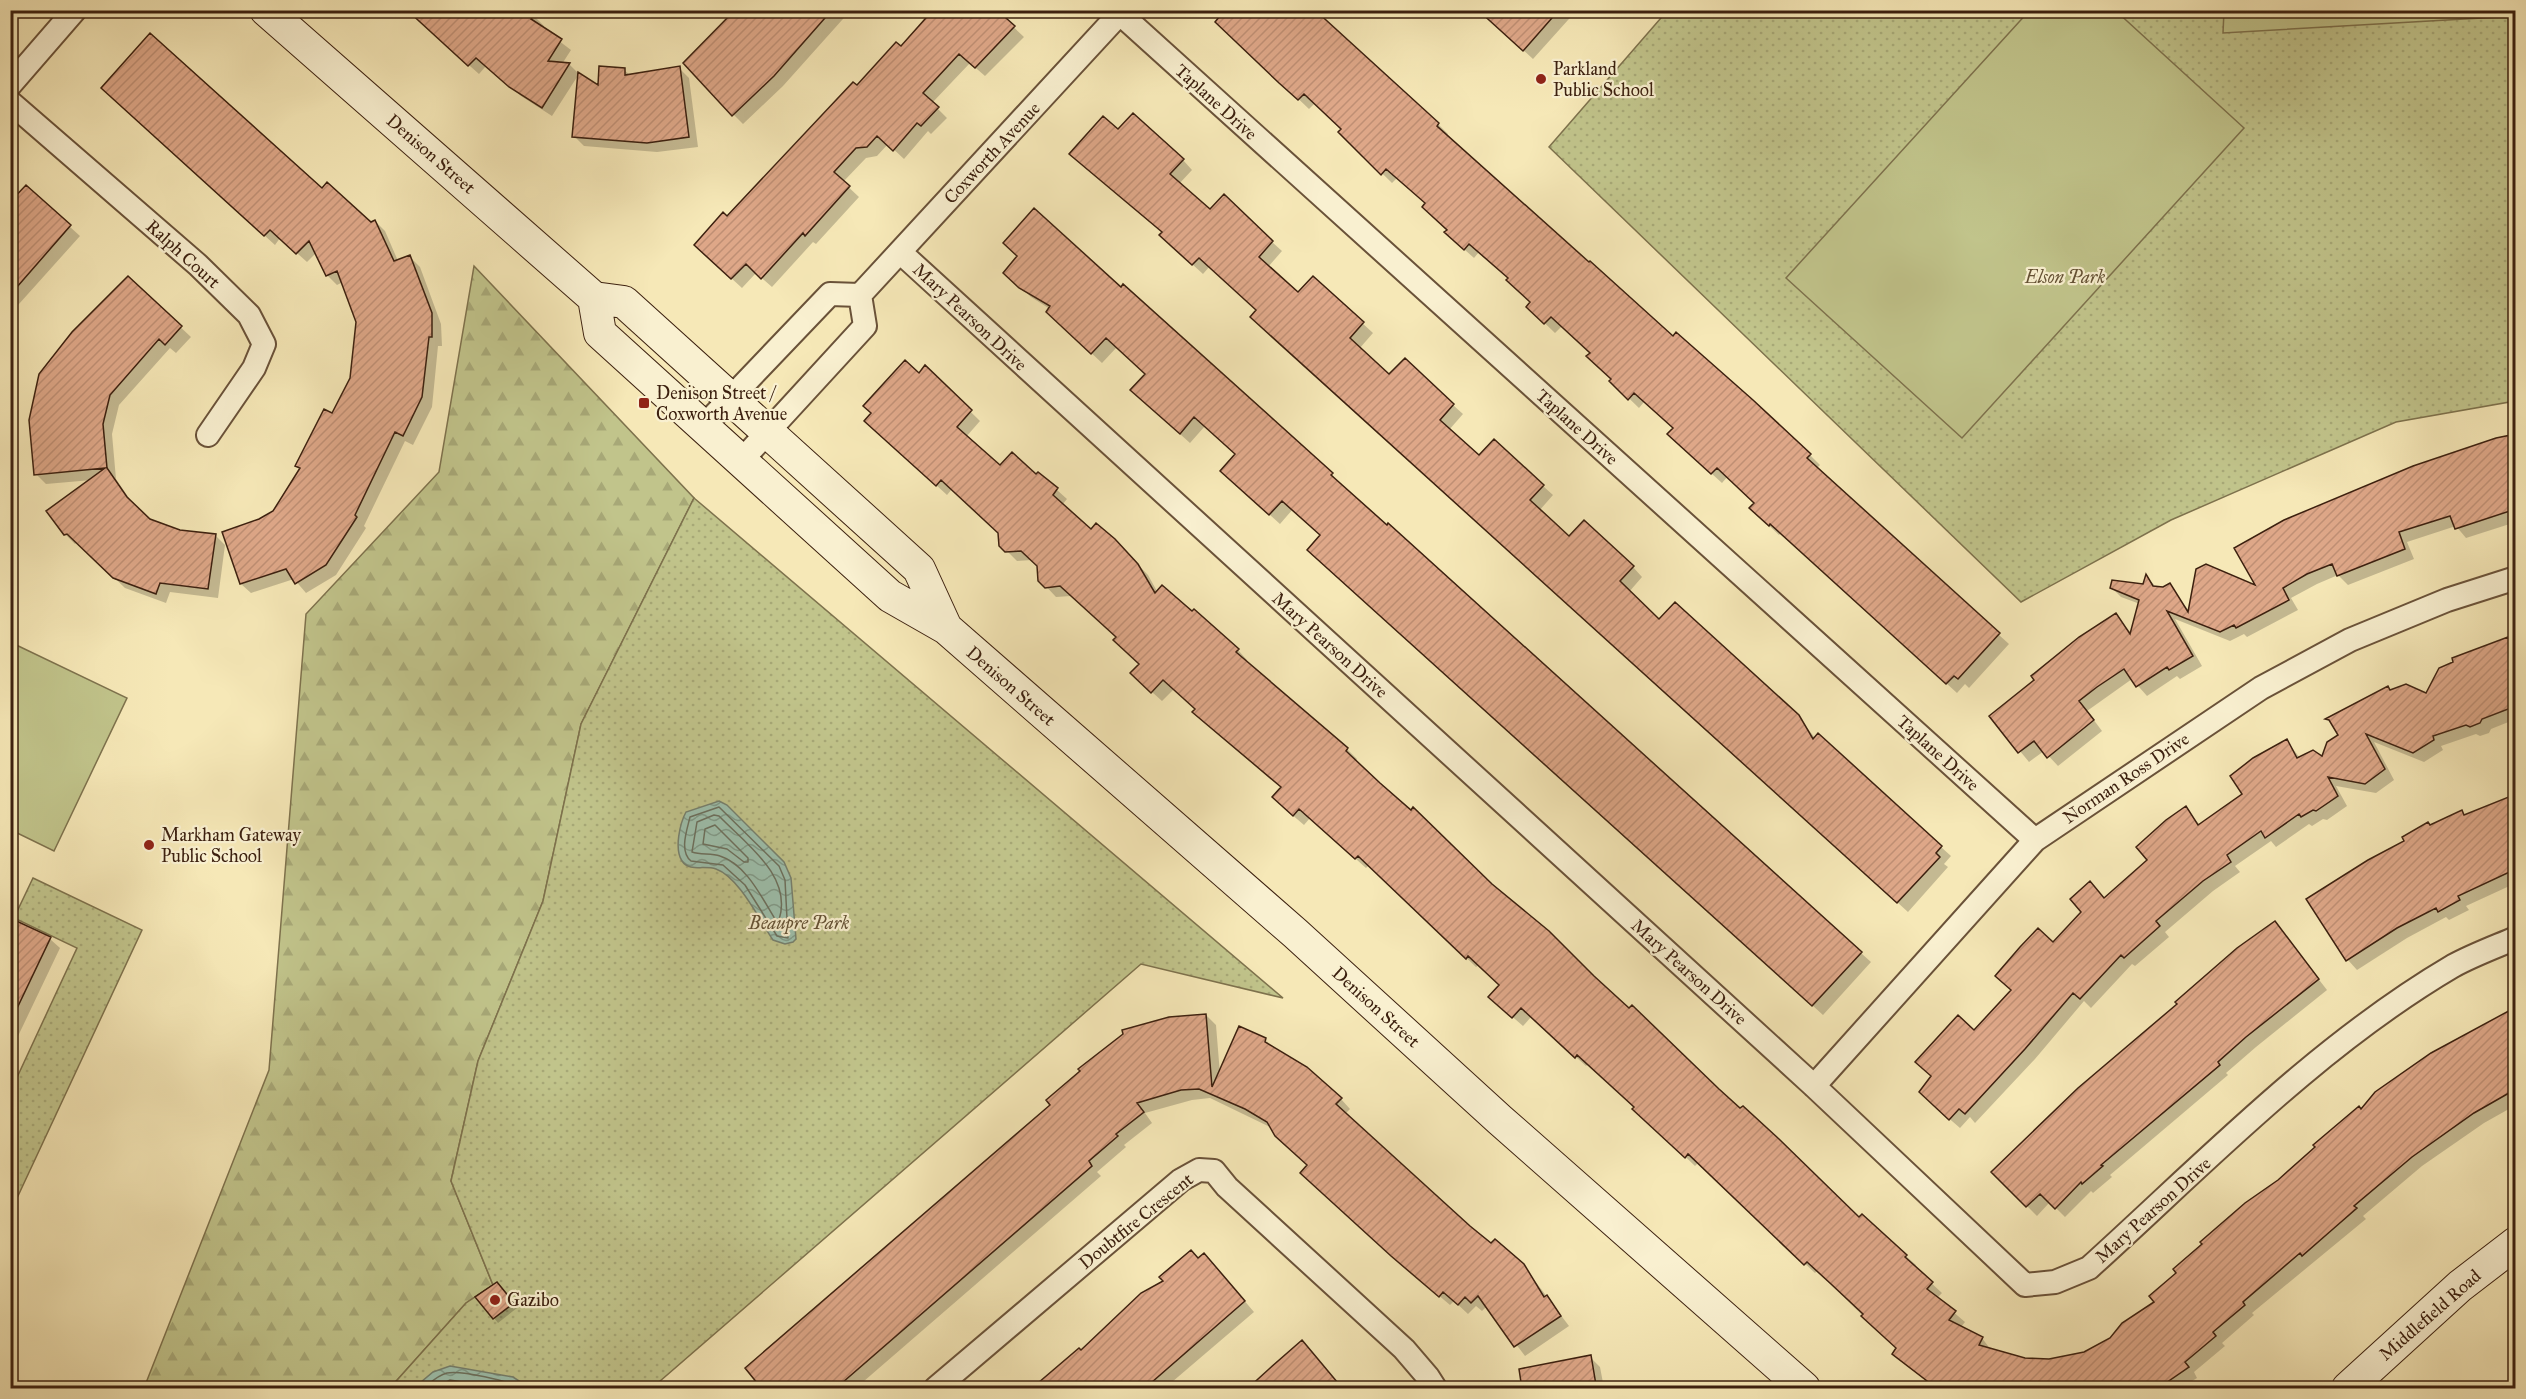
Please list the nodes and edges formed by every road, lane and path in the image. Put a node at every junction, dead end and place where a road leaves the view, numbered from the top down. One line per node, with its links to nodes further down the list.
1 (75, 10): 4 (street)
2 (266, 10): 8 (street, Denison Street)
3 (1119, 12): 6 (street, Coxworth Avenue); 16 (street, Taplane Drive)
4 (10, 86)
5 (10, 102): 12 (street, Ralph Court)
6 (900, 252): 7 (street, Coxworth Avenue); 18 (street, Mary Pearson Drive)
7 (860, 295): 9 (street); 11 (street)
8 (594, 298): 9 (street, Denison Street); 10 (street, Denison Street)
9 (732, 399): 10 (street); 11 (street, Denison Street)
10 (702, 428): 13 (street, Denison Street)
11 (768, 431): 13 (street); 15 (street, Denison Street)
12 (208, 435)
13 (741, 461): 15 (street, Denison Street)
14 (2516, 578): 16 (street, Norman Ross Drive)
15 (946, 628): 22 (street, Denison Street)
16 (2035, 840): 18 (street, Norman Ross Drive)
17 (2516, 938): 18 (street, Mary Pearson Drive)
18 (1814, 1086)
19 (2516, 1243): 23 (street, Middlefield Road)
20 (936, 1389): 21 (street, Doubtfire Crescent)
21 (1435, 1389)
22 (1804, 1389)
23 (2348, 1389)

